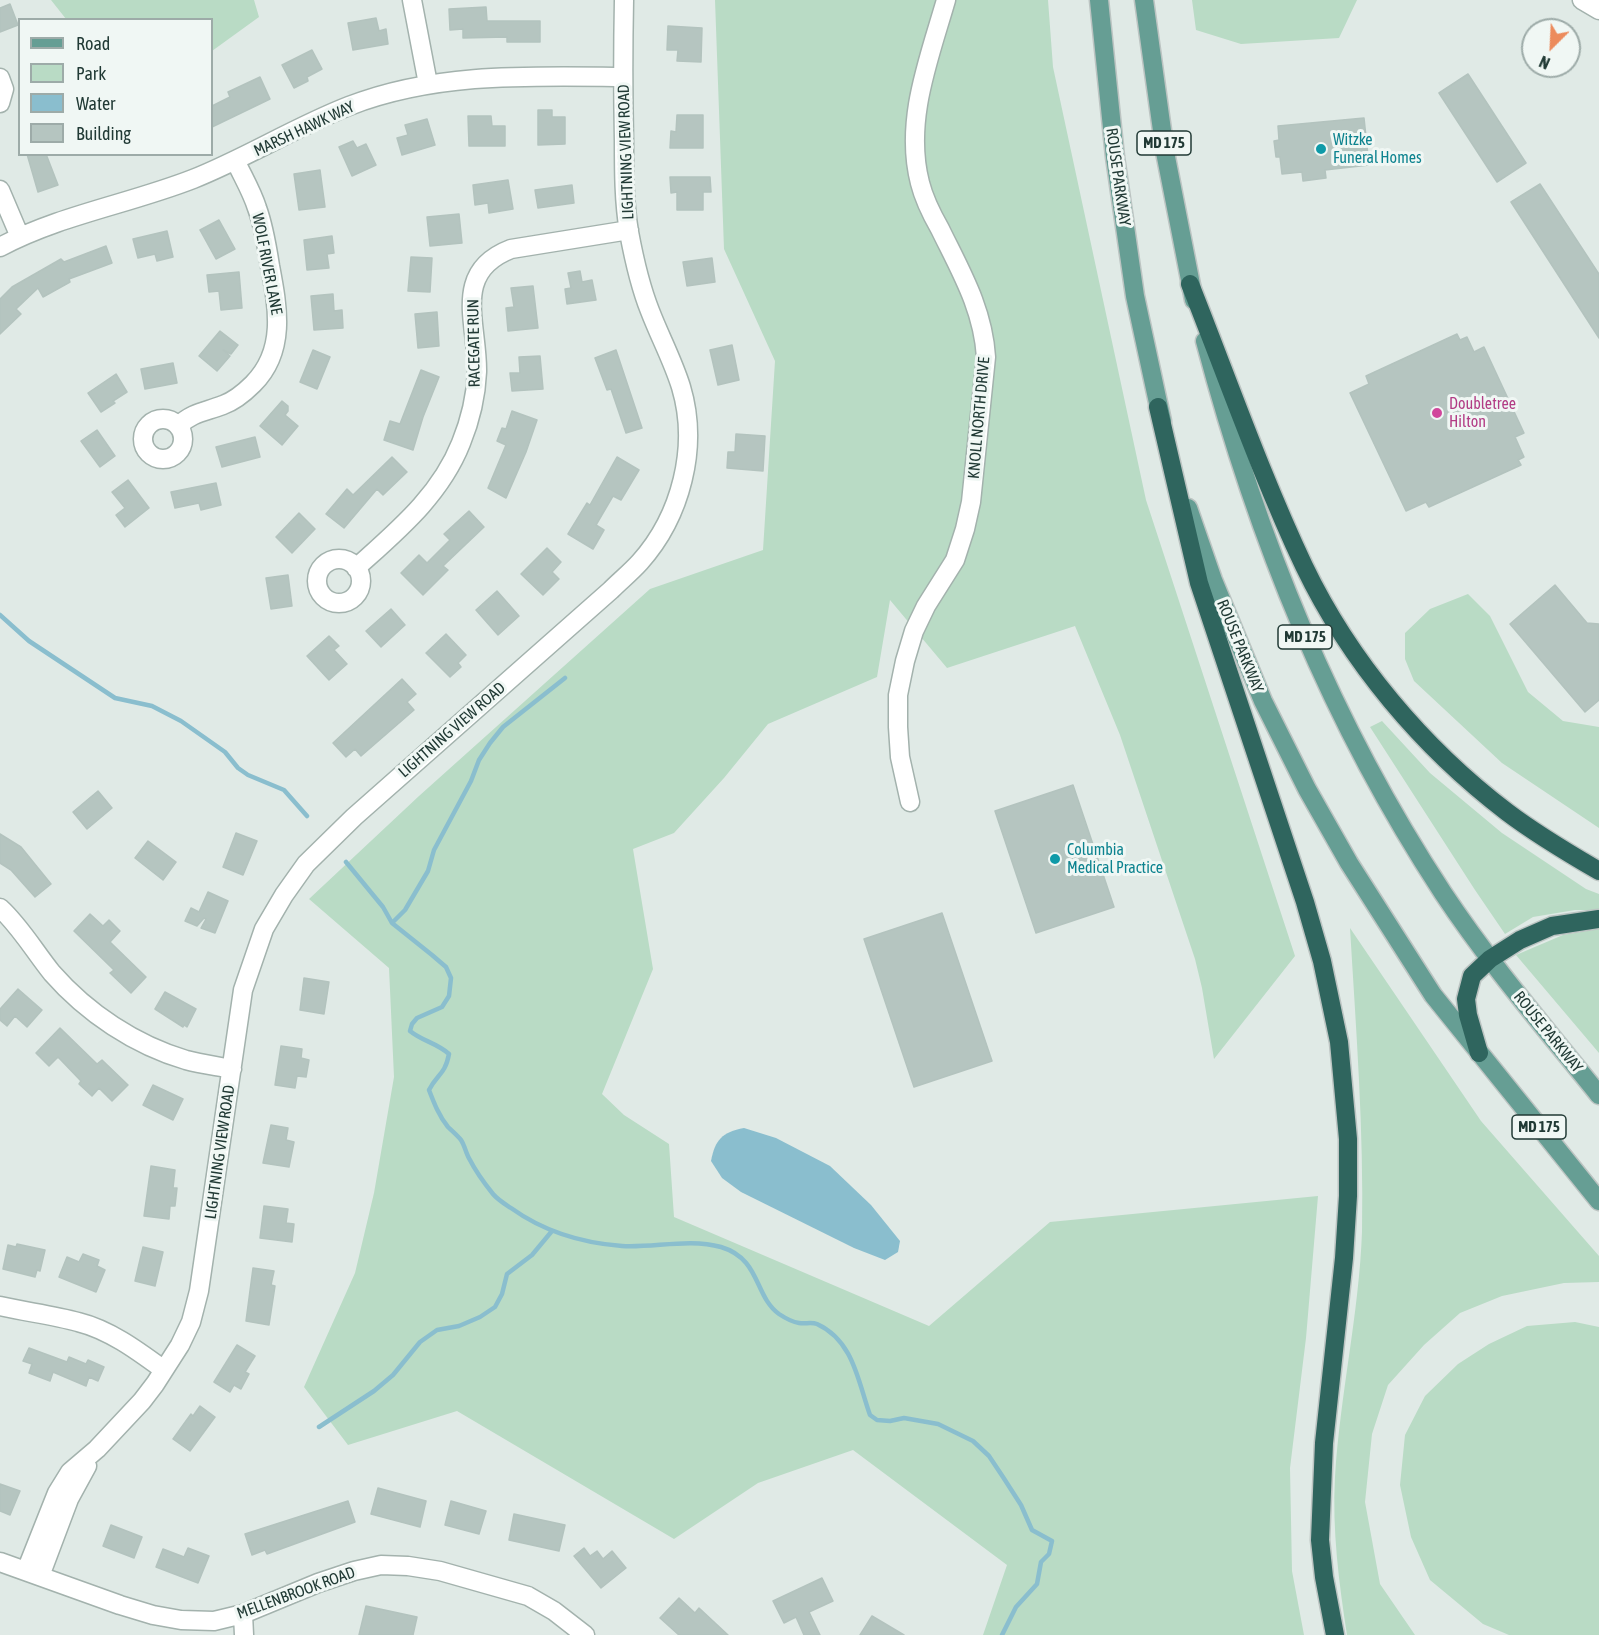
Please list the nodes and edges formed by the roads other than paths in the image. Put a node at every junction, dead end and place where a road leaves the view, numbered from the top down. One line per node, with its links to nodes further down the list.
1 (412, 0): 10 (street)
2 (624, 0): 8 (street, LIGHTNING VIEW ROAD)
3 (946, 0): 21 (street, KNOLL NORTH DRIVE)
4 (1098, 0): 18 (main road, ROUSE PARKWAY / MD 175)
5 (1144, 0): 17 (main road, ROUSE PARKWAY / MD 175)
6 (1582, 0): 7 (street)
7 (1599, 10)
8 (623, 77): 10 (street, MARSH HAWK WAY); 14 (street, LIGHTNING VIEW ROAD)
9 (0, 78): 11 (street)
10 (428, 84): 12 (street, MARSH HAWK WAY)
11 (0, 103)
12 (236, 162): 15 (street, MARSH HAWK WAY); 19 (street, WOLF RIVER LANE)
13 (0, 190): 15 (street)
14 (629, 230): 20 (street, RACEGATE RUN); 27 (street, LIGHTNING VIEW ROAD)
15 (20, 237): 16 (street, MARSH HAWK WAY)
16 (0, 247)
17 (1190, 284): 22 (highway); 25 (main road, ROUSE PARKWAY / MD 175)
18 (1158, 407): 26 (main road, ROUSE PARKWAY / MD 175); 37 (highway)
19 (178, 426)
20 (356, 568)
21 (910, 802)
22 (1599, 871)
23 (0, 908): 27 (street)
24 (1599, 919): 25 (highway)
25 (1490, 959): 26 (highway); 28 (main road, ROUSE PARKWAY / MD 175)
26 (1479, 1053): 29 (main road, ROUSE PARKWAY / MD 175)
27 (231, 1069): 31 (street, LIGHTNING VIEW ROAD)
28 (1599, 1095)
29 (1599, 1201)
30 (0, 1306): 31 (street)
31 (164, 1370): 33 (street, LIGHTNING VIEW ROAD)
32 (0, 1562): 33 (street, MELLENBROOK ROAD)
33 (33, 1574): 34 (street, MELLENBROOK ROAD)
34 (243, 1614): 35 (street); 36 (street, MELLENBROOK ROAD)
35 (244, 1635)
36 (585, 1635)
37 (1335, 1635)

